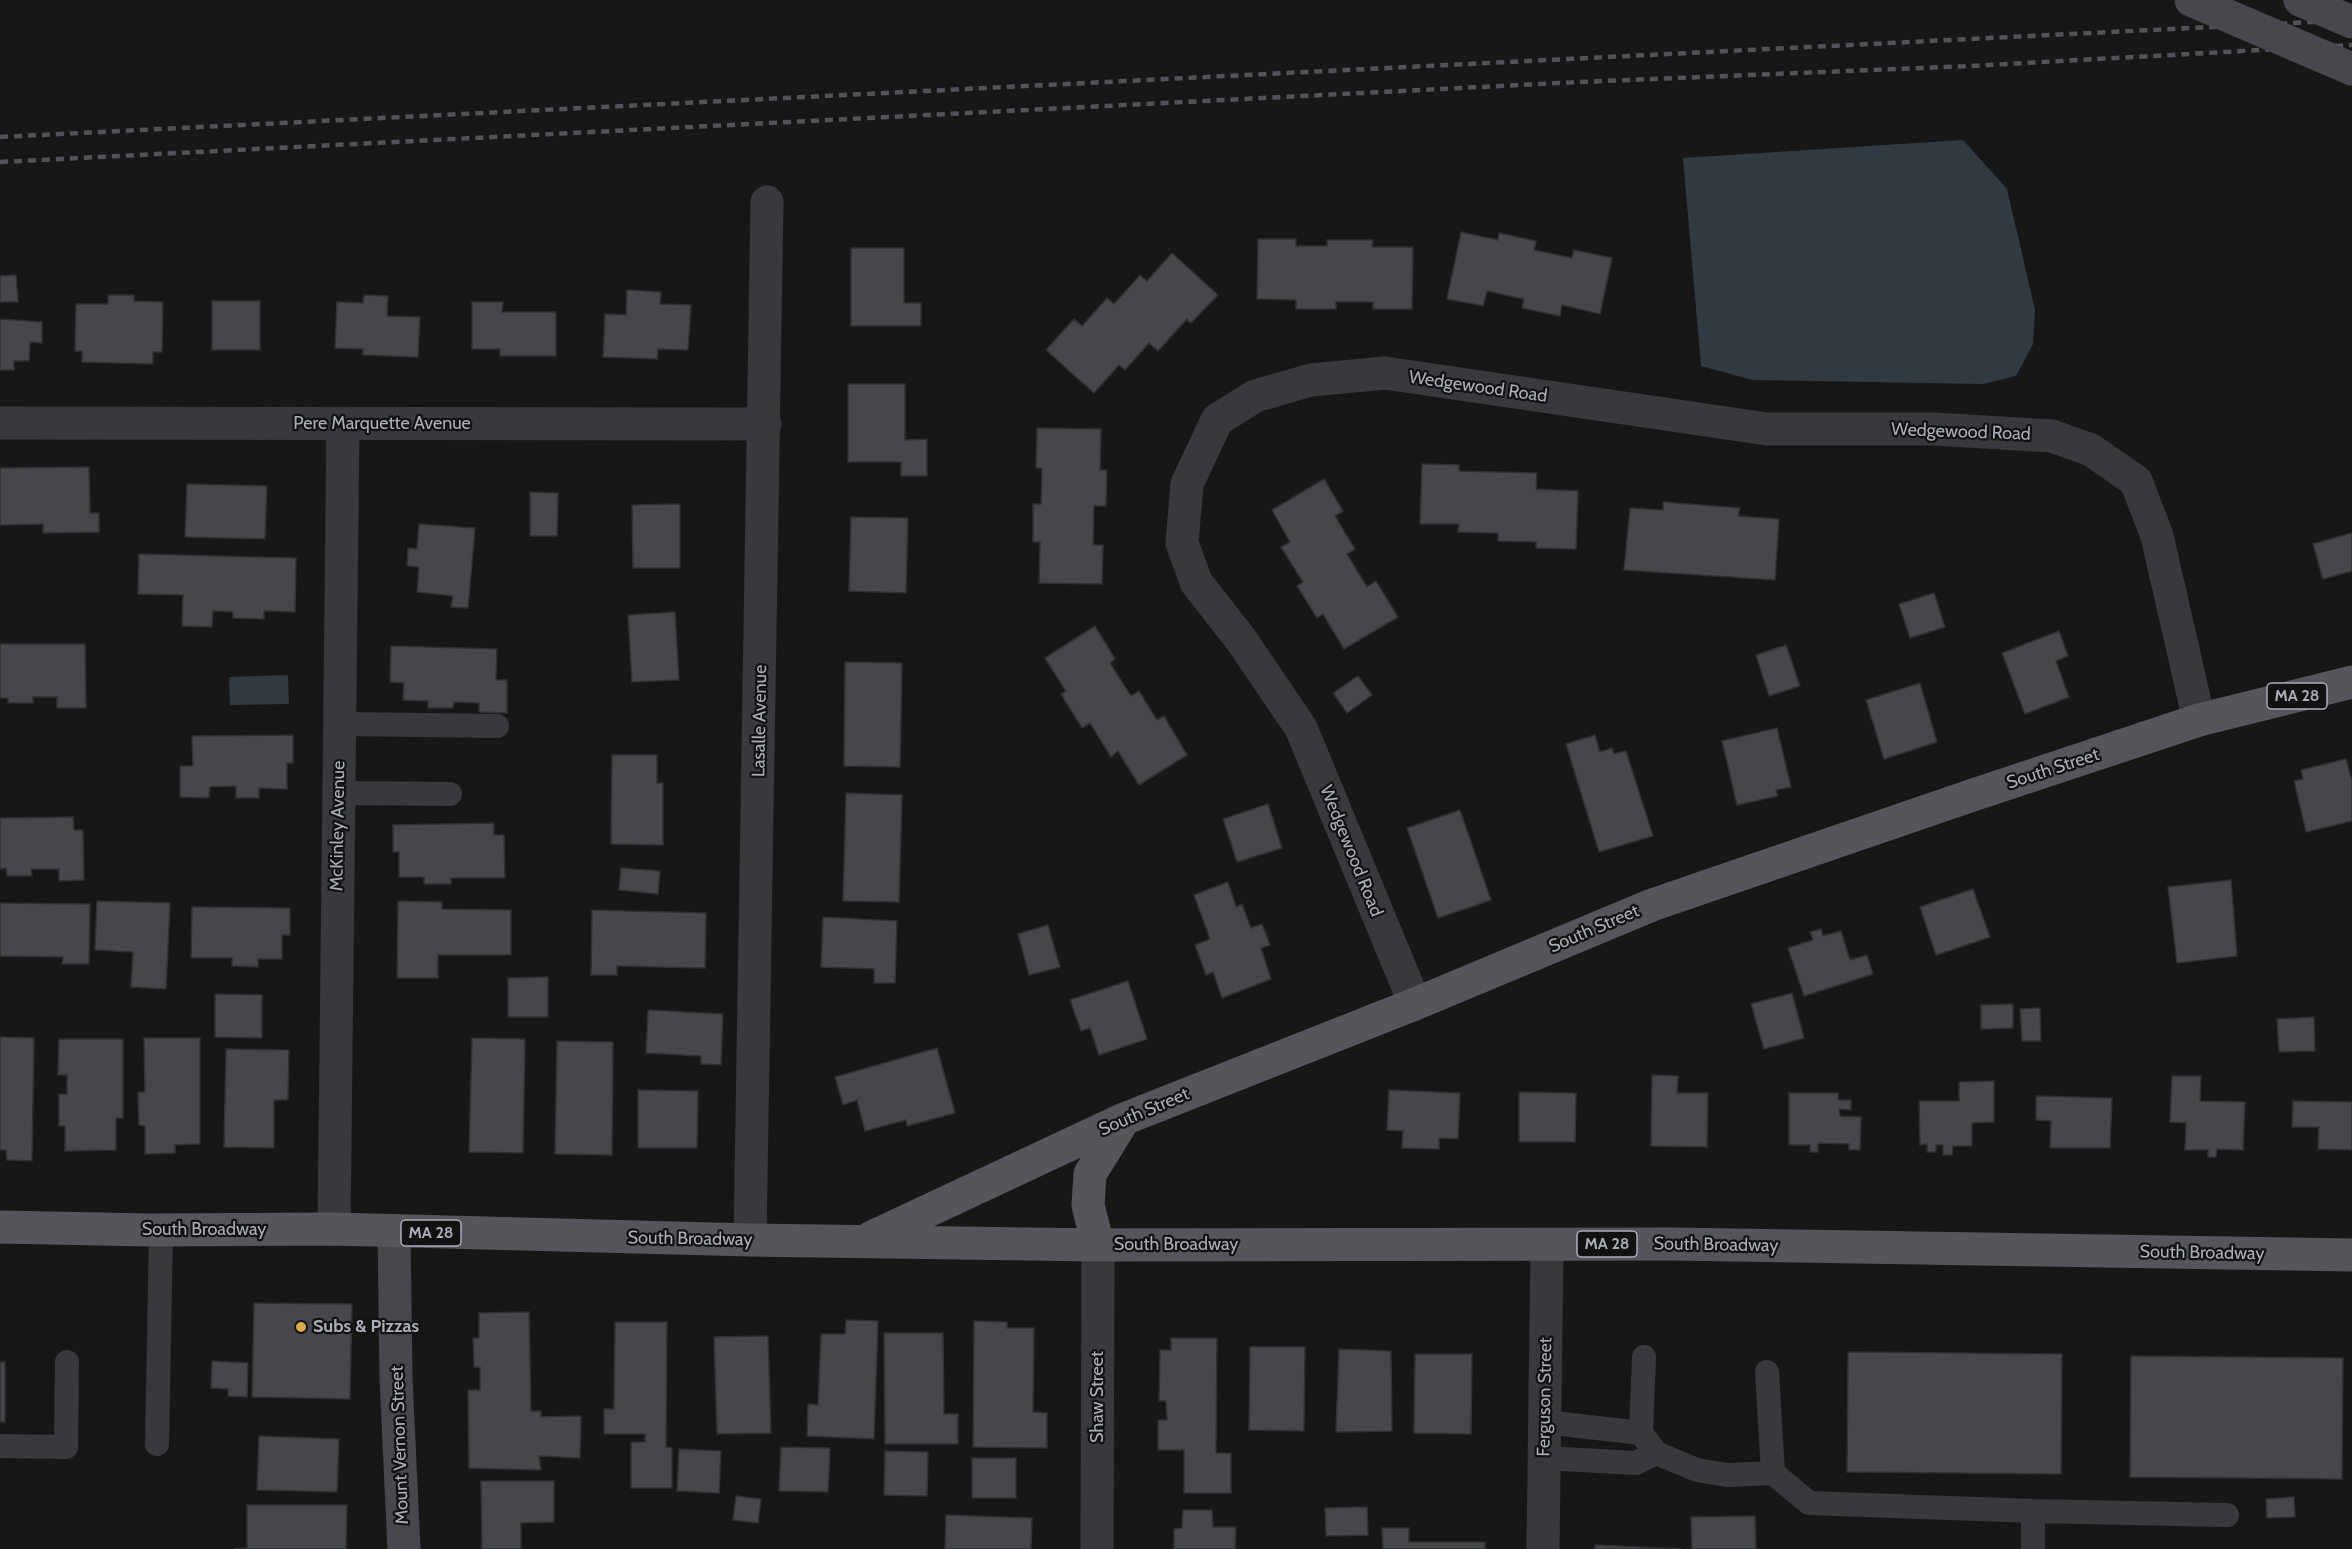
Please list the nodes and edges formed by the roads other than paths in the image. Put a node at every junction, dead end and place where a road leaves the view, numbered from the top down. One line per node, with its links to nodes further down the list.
1 (2191, 0): 4 (main road, bridge)
2 (2300, 0): 3 (main road, bridge)
3 (2352, 21)
4 (2352, 69)
5 (767, 202): 8 (street, Lasalle Avenue)
6 (0, 423): 7 (street, Pere Marquette Avenue)
7 (343, 424): 8 (street, Pere Marquette Avenue); 11 (street, McKinley Avenue)
8 (765, 424): 21 (street, Lasalle Avenue)
9 (2352, 682): 10 (main road, South Street / MA 28)
10 (2199, 720): 15 (main road, South Street / MA 28); 15 (street, Wedgewood Road)
11 (340, 724): 12 (lane); 13 (street, McKinley Avenue)
12 (498, 726)
13 (339, 793): 14 (lane); 18 (street, McKinley Avenue)
14 (450, 794)
15 (1415, 1004): 16 (main road, South Street / MA 28)
16 (1124, 1119): 22 (main road, South Street / MA 28); 23 (main road)
17 (0, 1227): 19 (main road, South Broadway / MA 28)
18 (334, 1229): 19 (main road, South Broadway / MA 28); 20 (main road, South Broadway / MA 28)
19 (161, 1230): 31 (lane)
20 (394, 1232): 21 (main road, South Broadway / MA 28); 38 (main road, Mount Vernon Street)
21 (750, 1240): 22 (main road, South Broadway / MA 28)
22 (861, 1242): 23 (main road, South Broadway / MA 28)
23 (1098, 1245): 24 (main road, South Broadway / MA 28); 39 (street, Shaw Street)
24 (1547, 1245): 25 (main road, South Broadway / MA 28); 29 (street, Ferguson Street)
25 (2352, 1255)
26 (1644, 1357): 30 (lane)
27 (67, 1362): 32 (lane)
28 (1767, 1372): 35 (lane)
29 (1545, 1422): 30 (lane); 34 (street, Ferguson Street)
30 (1641, 1433): 33 (lane)
31 (157, 1444)
32 (0, 1446)
33 (1656, 1453): 34 (lane); 35 (lane)
34 (1544, 1458): 40 (street, Ferguson Street)
35 (1773, 1473): 36 (lane)
36 (2033, 1512): 37 (lane); 41 (lane)
37 (2227, 1515)
38 (404, 1549)
39 (1097, 1549)
40 (1543, 1549)
41 (2033, 1549)

